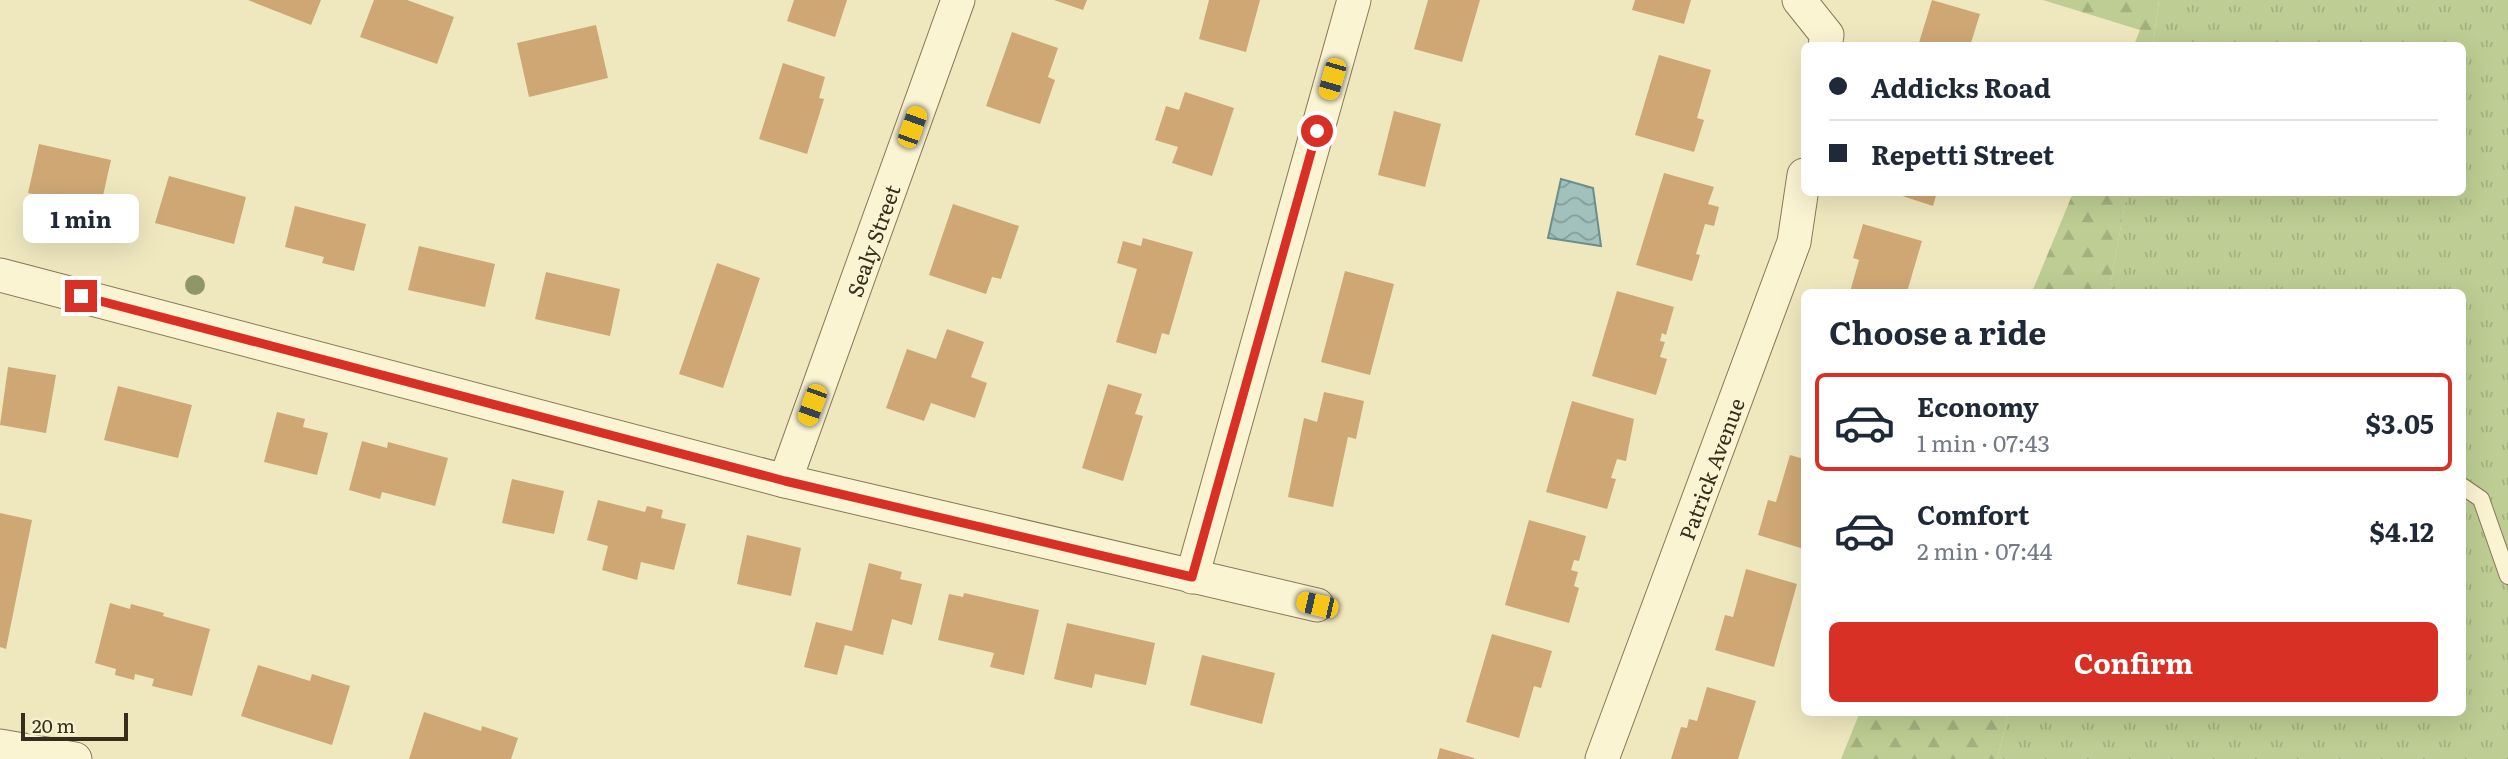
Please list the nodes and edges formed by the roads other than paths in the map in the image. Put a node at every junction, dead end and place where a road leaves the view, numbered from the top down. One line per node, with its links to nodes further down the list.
1 (958, 0): 7 (street, Sealy Street)
2 (1354, 0): 10 (street)
3 (1799, 0): 4 (street)
4 (1826, 42)
5 (1801, 196): 14 (street, Patrick Avenue)
6 (0, 275): 7 (street)
7 (785, 481): 10 (street)
8 (2466, 489): 9 (lane)
9 (2508, 576)
10 (1192, 577): 11 (street)
11 (1317, 605)
12 (0, 746): 13 (street)
13 (75, 759)
14 (1602, 759)

